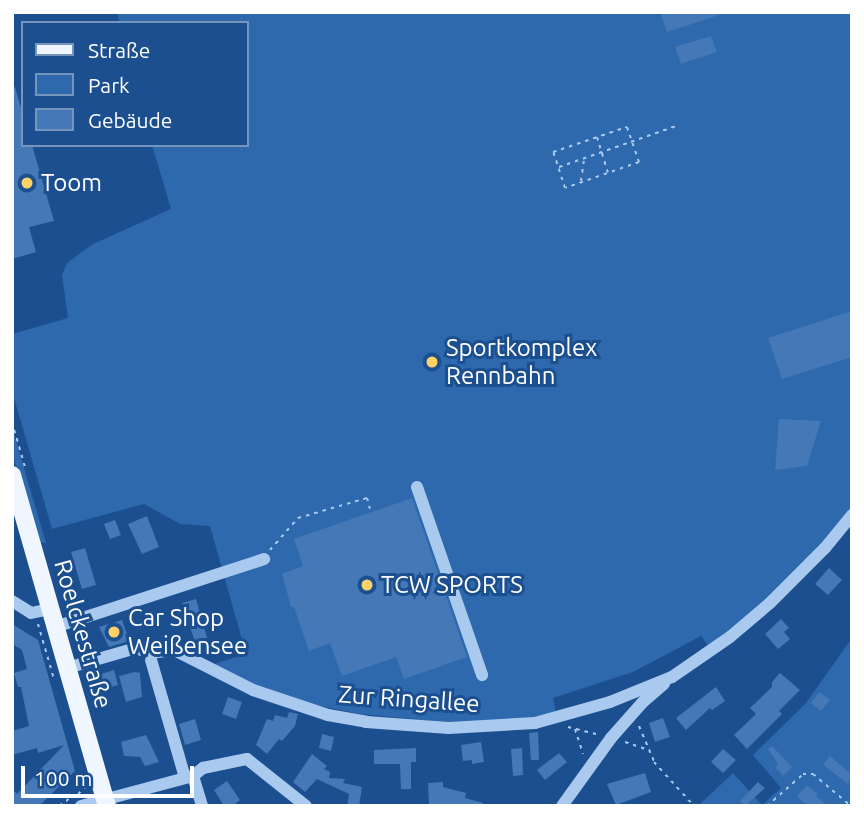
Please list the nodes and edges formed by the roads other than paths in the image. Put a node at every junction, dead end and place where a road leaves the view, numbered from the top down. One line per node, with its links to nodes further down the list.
1 (12, 475): 6 (main road, Roelckestraße)
2 (417, 487): 9 (street)
3 (852, 515): 10 (street, Zur Ringallee)
4 (264, 559): 6 (street)
5 (12, 601): 6 (street)
6 (52, 618): 8 (main road, Roelckestraße)
7 (149, 653): 8 (street, Zur Ringallee); 10 (street, Zur Ringallee); 11 (street)
8 (67, 668): 12 (main road, Roelckestraße)
9 (482, 675)
10 (672, 677): 16 (street, Zur Ringallee)
11 (189, 777): 12 (street); 13 (street); 15 (street)
12 (106, 802): 14 (street)
13 (203, 804)
14 (81, 806)
15 (306, 806)
16 (562, 806)

